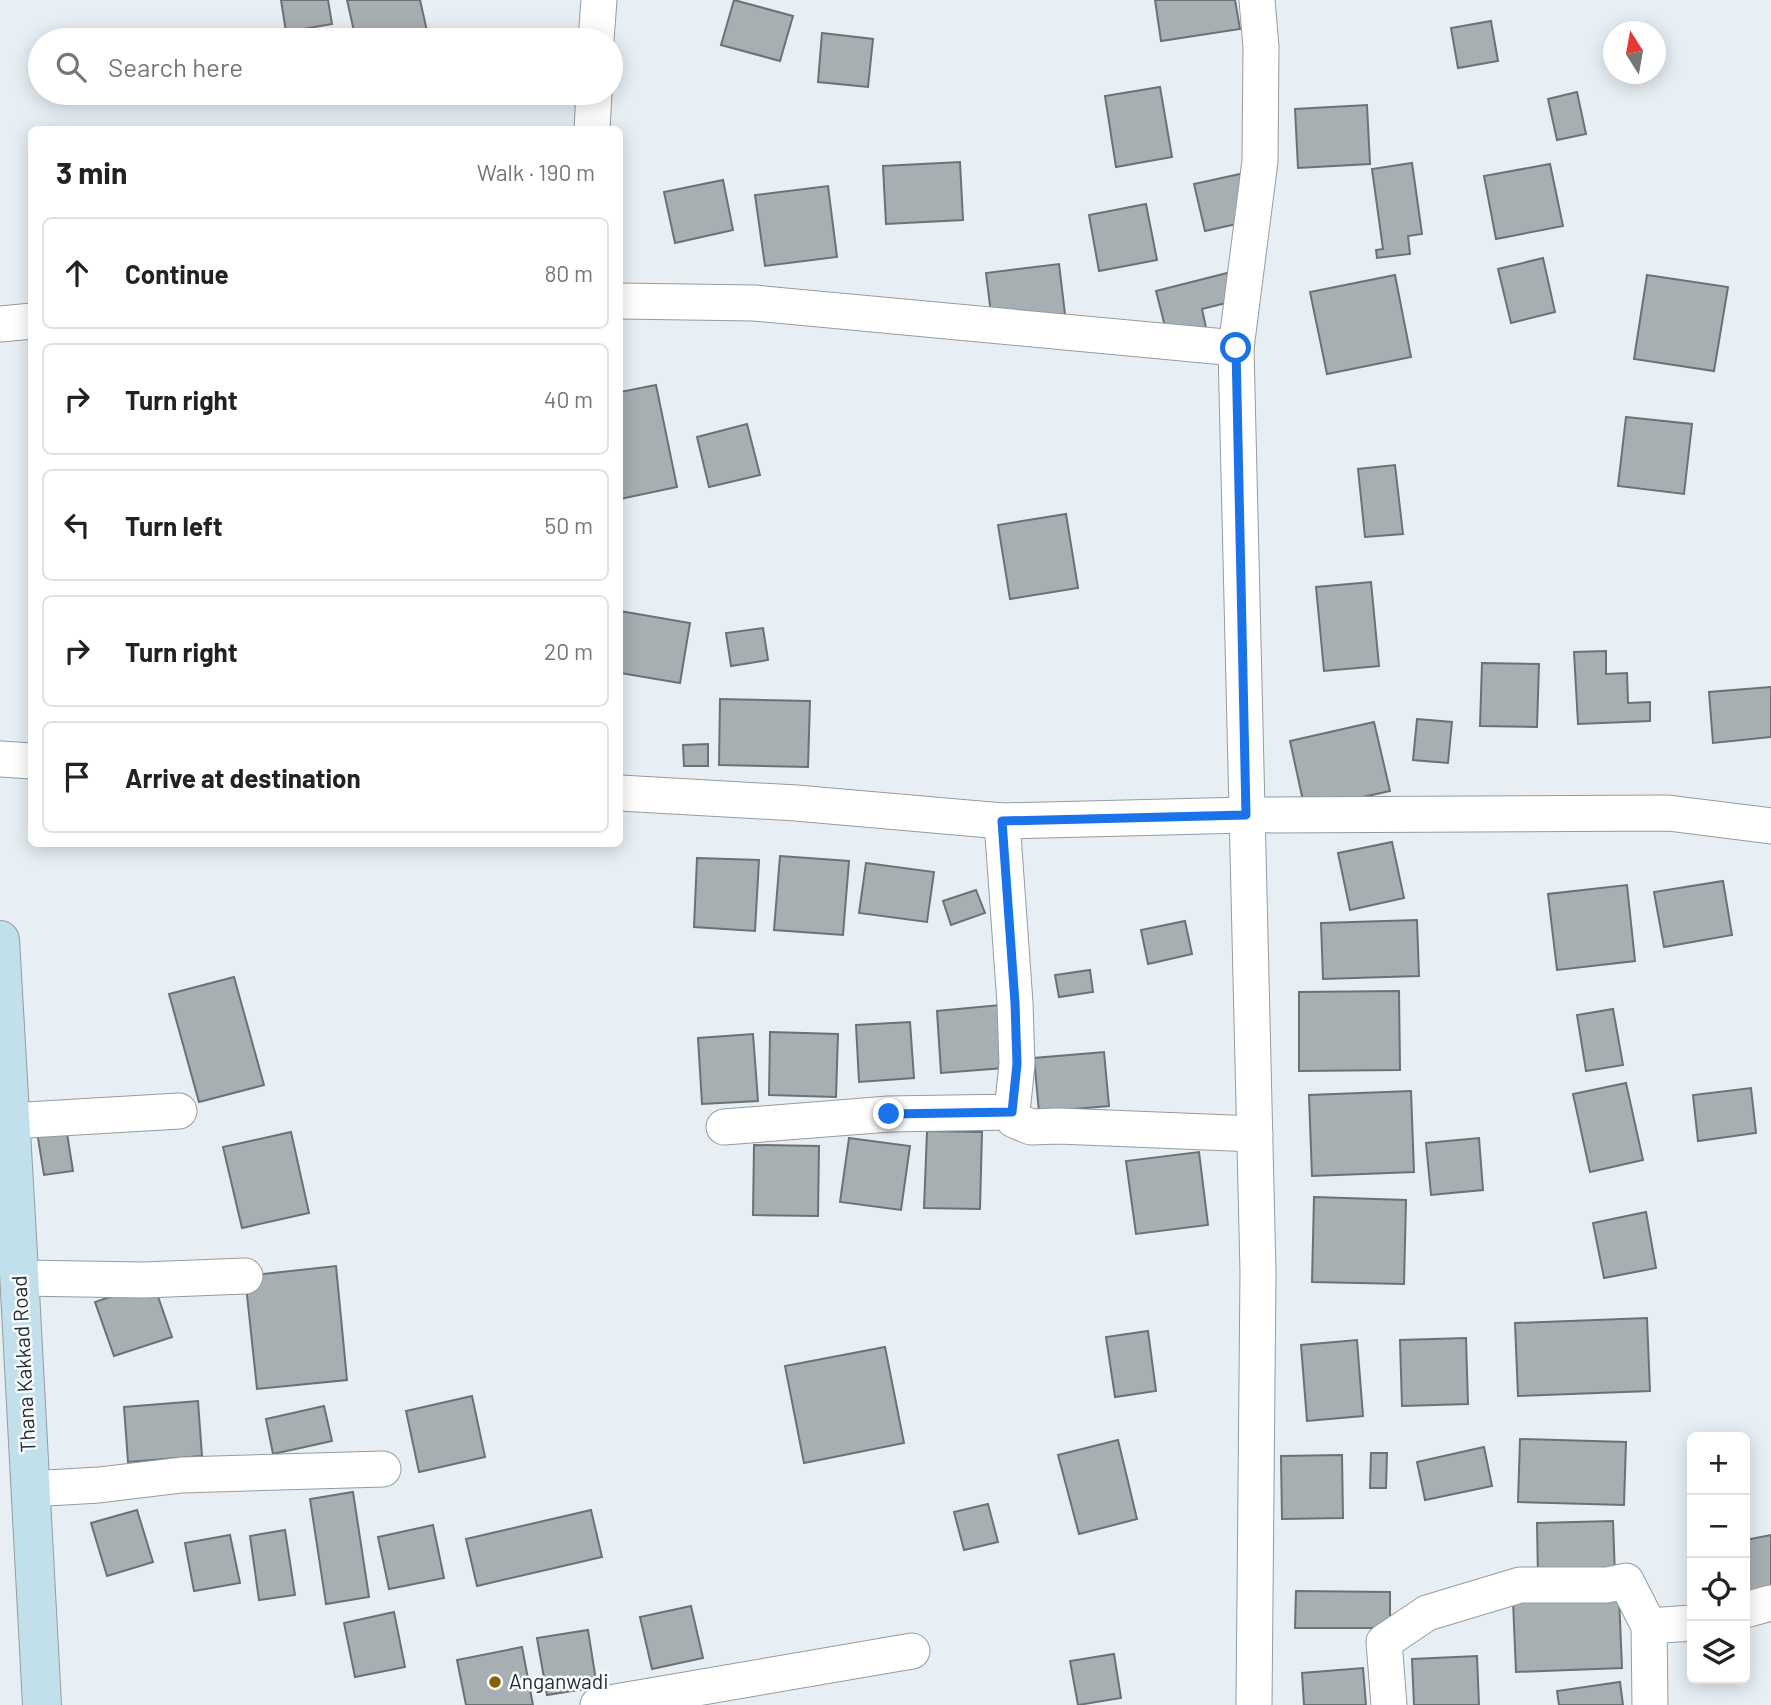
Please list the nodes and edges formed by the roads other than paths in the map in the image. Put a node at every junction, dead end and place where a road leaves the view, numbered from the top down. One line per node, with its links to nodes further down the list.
1 (599, 0): 3 (street)
2 (1257, 0): 9 (street)
3 (597, 28)
4 (593, 105): 5 (street)
5 (592, 126)
6 (623, 301): 9 (street)
7 (28, 321): 8 (street)
8 (0, 324)
9 (1236, 348): 13 (street)
10 (0, 759): 11 (street)
11 (28, 761)
12 (623, 793): 14 (street)
13 (1246, 815): 14 (street); 15 (street); 21 (street)
14 (1002, 821): 18 (street)
15 (1771, 826)
16 (0, 940): 19 (main road, Thana Kakkad Road)
17 (179, 1111): 19 (street)
18 (1012, 1112): 20 (street); 21 (street)
19 (10, 1121): 23 (main road, Thana Kakkad Road)
20 (724, 1127)
21 (1255, 1134): 33 (street)
22 (245, 1276): 23 (street)
23 (19, 1278): 25 (main road, Thana Kakkad Road)
24 (383, 1469): 25 (street)
25 (30, 1489): 31 (main road, Thana Kakkad Road)
26 (1771, 1603): 27 (street)
27 (1750, 1609)
28 (1687, 1623): 29 (street)
29 (1648, 1626): 34 (street); 35 (street)
30 (912, 1651): 32 (street)
31 (41, 1705)
32 (598, 1705)
33 (1254, 1705)
34 (1389, 1705)
35 (1650, 1705)

